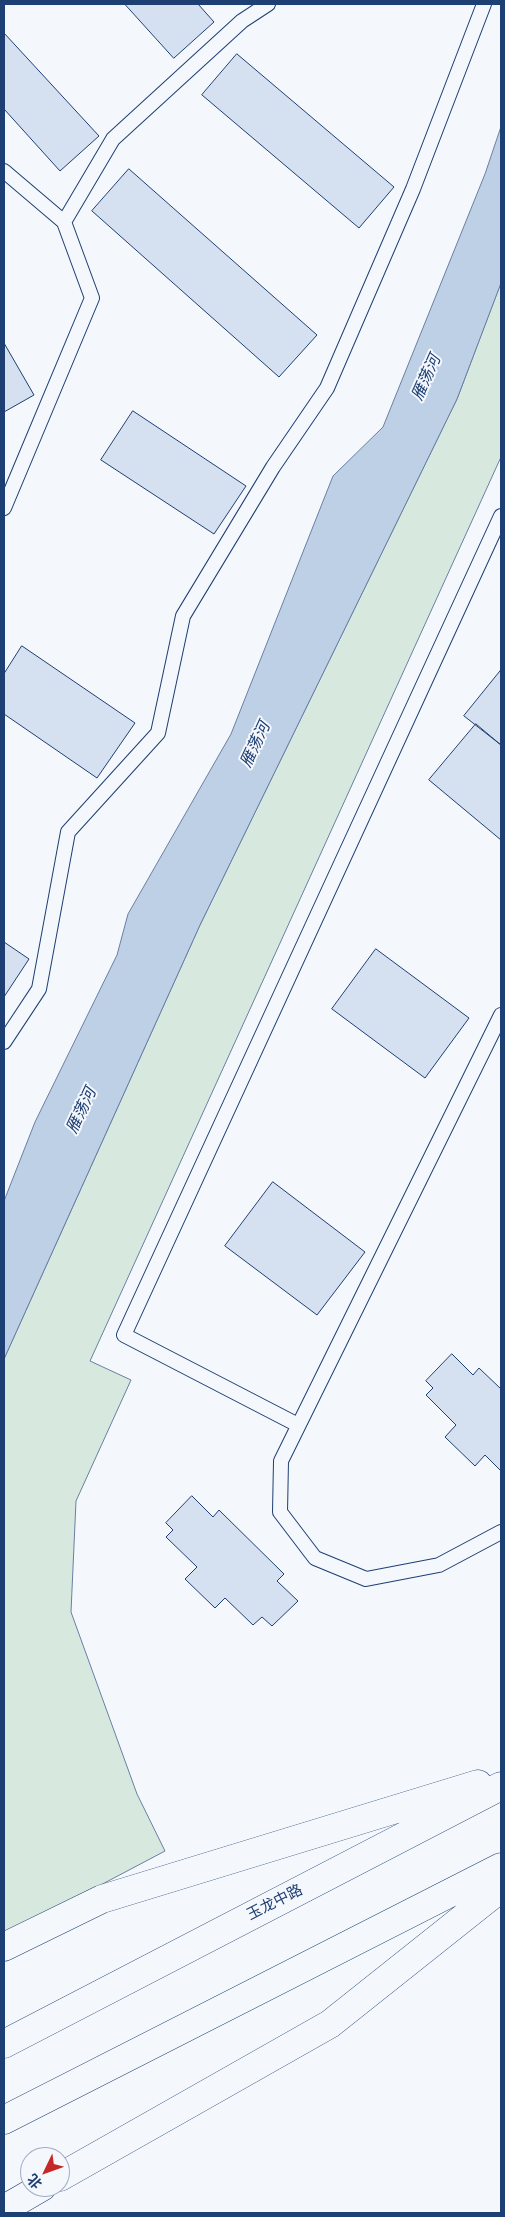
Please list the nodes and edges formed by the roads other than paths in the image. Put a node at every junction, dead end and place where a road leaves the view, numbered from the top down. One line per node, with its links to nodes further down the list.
1 (268, 4): 4 (lane)
2 (484, 4): 8 (lane)
3 (4, 171): 4 (lane)
4 (64, 222): 5 (lane)
5 (4, 508)
6 (501, 516): 9 (lane)
7 (501, 1015): 9 (lane)
8 (4, 1042)
9 (298, 1425): 10 (lane)
10 (501, 1532)
11 (501, 1777): 15 (main road)
12 (501, 1786): 16 (main road, 玉龙中路)
13 (501, 1867): 17 (main road)
14 (501, 1888): 18 (main road)
15 (4, 1947)
16 (4, 2044)
17 (4, 2120)
18 (70, 2171)
19 (25, 2197): 20 (main road)
20 (4, 2209)

